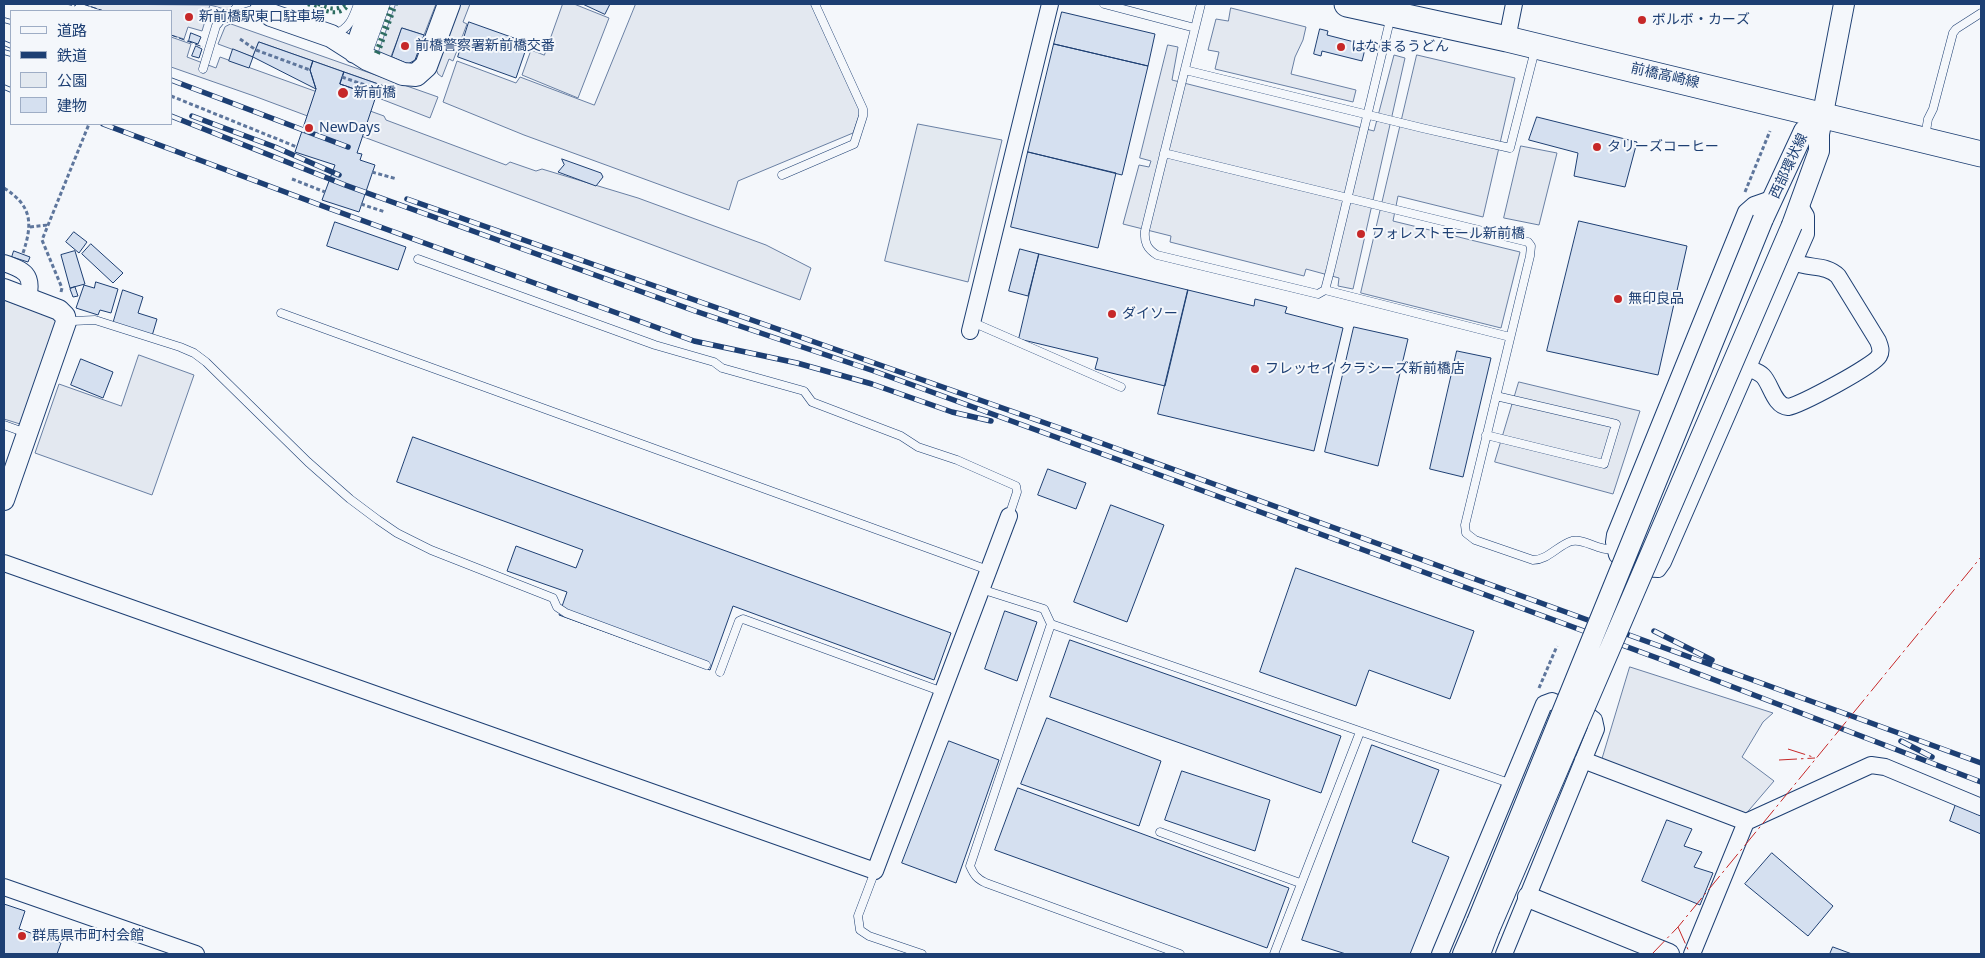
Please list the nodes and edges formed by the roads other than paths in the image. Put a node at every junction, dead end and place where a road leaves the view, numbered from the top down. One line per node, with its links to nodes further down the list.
1 (358, 4): 16 (lane)
2 (372, 4): 19 (main road)
3 (386, 4): 19 (lane)
4 (449, 4): 19 (main road)
5 (815, 4): 27 (lane)
6 (1050, 4): 39 (street)
7 (1104, 4): 15 (lane)
8 (1201, 4): 15 (lane)
9 (1347, 4): 14 (main road, 前橋高崎線)
10 (1514, 4): 17 (street)
11 (1844, 4): 22 (street)
12 (263, 5): 16 (main road); 20 (lane)
13 (1981, 13): 24 (lane)
14 (1392, 14): 17 (main road, 前橋高崎線); 23 (lane)
15 (1195, 28): 21 (lane)
16 (331, 36): 19 (main road)
17 (1507, 39): 18 (main road, 前橋高崎線)
18 (1536, 46): 22 (main road, 前橋高崎線); 23 (lane)
19 (361, 55)
20 (203, 69)
21 (1184, 70): 23 (lane); 25 (lane)
22 (1823, 114): 24 (main road, 前橋高崎線); 29 (street, 西部環状線); 30 (street, 西部環状線)
23 (1368, 115): 28 (lane)
24 (1924, 141): 26 (main road, 前橋高崎線)
25 (1164, 152): 28 (lane); 35 (lane)
26 (1981, 154)
27 (782, 176)
28 (1348, 198): 35 (lane); 40 (lane)
29 (1774, 198): 49 (street); 67 (street, 西部環状線, bridge)
30 (1800, 206): 32 (street); 67 (street, 西部環状線, bridge)
31 (418, 259): 48 (lane)
32 (1794, 262): 41 (street); 41 (street)
33 (4, 263): 36 (street)
34 (4, 289): 36 (street)
35 (1325, 290): 40 (lane)
36 (28, 298): 38 (street)
37 (281, 313): 51 (lane)
38 (65, 316): 45 (street); 54 (lane)
39 (971, 327): 42 (lane)
40 (1510, 337): 43 (lane)
41 (1748, 368): 49 (street)
42 (1121, 387)
43 (1496, 396): 46 (lane); 46 (lane)
44 (4, 425): 45 (lane)
45 (28, 433): 47 (street)
46 (1486, 435): 49 (lane)
47 (4, 500)
48 (1009, 516): 51 (street)
49 (1615, 549)
50 (4, 563): 63 (street)
51 (988, 570): 52 (street)
52 (981, 589): 53 (lane); 56 (street)
53 (1051, 624): 57 (lane); 70 (lane)
54 (706, 665)
55 (720, 672): 56 (lane)
56 (943, 692): 63 (street)
57 (1360, 732): 59 (lane); 64 (lane)
58 (1583, 760): 59 (street); 61 (street); 66 (street)
59 (1512, 784): 72 (street)
60 (1981, 807): 61 (street)
61 (1746, 822): 77 (street)
62 (1160, 832): 64 (lane)
63 (875, 871): 69 (lane)
64 (1300, 883): 71 (lane)
65 (4, 887): 68 (street)
66 (1528, 897): 75 (street); 76 (street)
67 (1483, 926): 73 (street); 74 (street)
68 (196, 954)
69 (922, 954)
70 (1180, 954)
71 (1274, 954)
72 (1440, 954)
73 (1463, 954)
74 (1480, 954)
75 (1504, 954)
76 (1669, 954)
77 (1692, 954)

